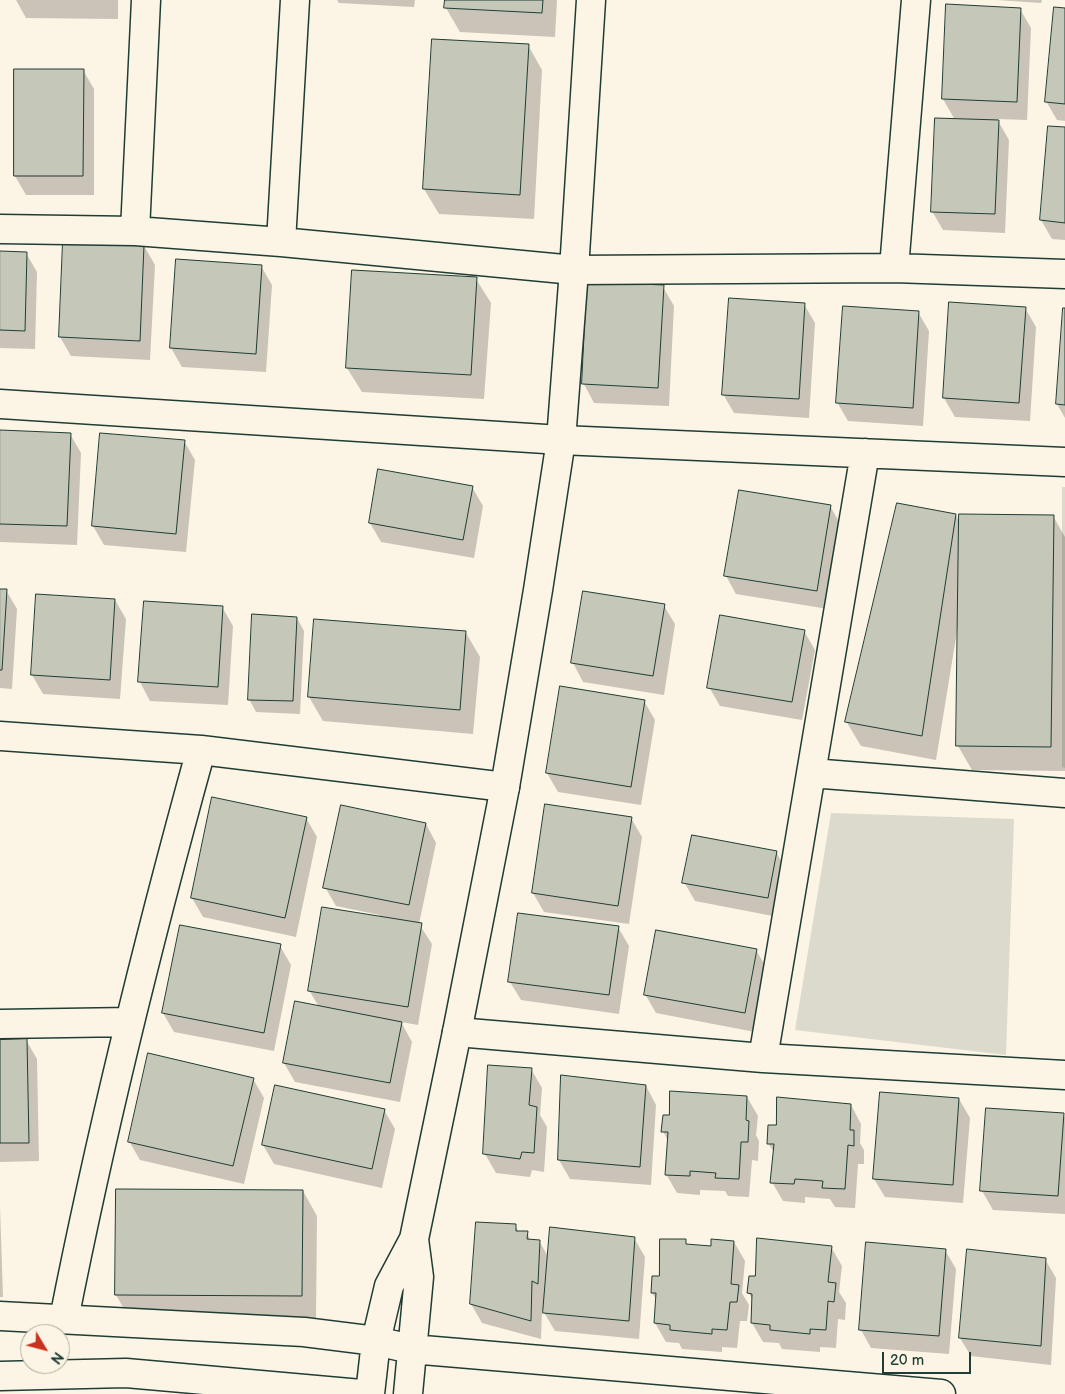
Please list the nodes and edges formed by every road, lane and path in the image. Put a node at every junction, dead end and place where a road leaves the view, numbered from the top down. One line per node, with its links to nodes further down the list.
1 (146, 0): 6 (street)
2 (295, 0): 7 (street)
3 (591, 0): 9 (street)
4 (916, 0): 8 (street)
5 (0, 229): 6 (street)
6 (135, 231): 7 (street)
7 (281, 242): 9 (street)
8 (894, 268): 9 (street); 10 (street)
9 (574, 270): 12 (street)
10 (1065, 274)
11 (0, 404): 12 (street)
12 (561, 440): 13 (street); 18 (street)
13 (865, 454): 14 (street); 17 (street)
14 (1065, 462)
15 (0, 736): 16 (street)
16 (201, 750): 18 (street); 20 (street)
17 (811, 773): 19 (street); 23 (street)
18 (505, 787): 22 (street)
19 (1065, 793)
20 (130, 1022): 21 (street); 27 (street)
21 (0, 1024)
22 (457, 1032): 23 (street); 25 (street)
23 (763, 1058): 24 (street)
24 (1065, 1075)
25 (414, 1239): 28 (street); 29 (street)
26 (0, 1316): 27 (street)
27 (64, 1319): 28 (street)
28 (376, 1341): 29 (street); 32 (street)
29 (411, 1349): 33 (street); 34 (street)
30 (0, 1376): 31 (street)
31 (361, 1394)
32 (370, 1394)
33 (408, 1394)
34 (942, 1394)

